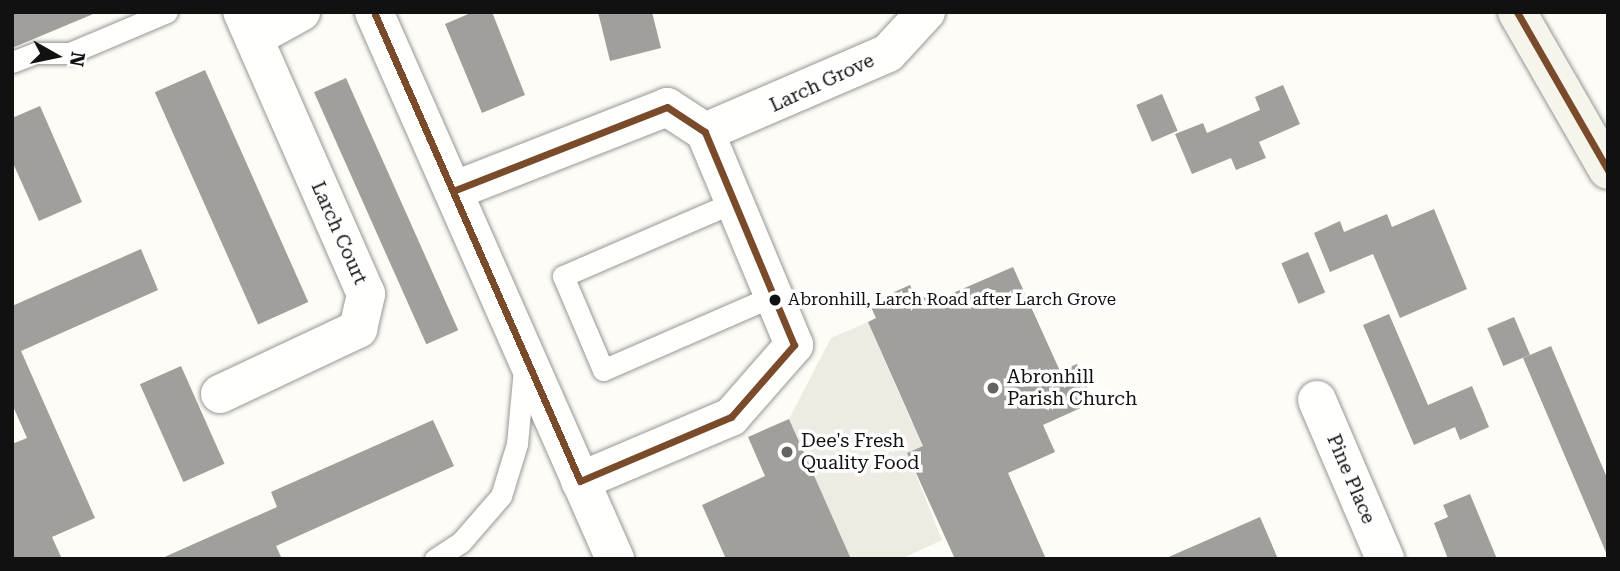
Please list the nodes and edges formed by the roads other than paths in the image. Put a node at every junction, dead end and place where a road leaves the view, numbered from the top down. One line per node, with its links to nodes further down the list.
1 (167, 12): 7 (lane)
2 (301, 12): 6 (street, Larch Court)
3 (374, 12): 10 (street)
4 (926, 12): 8 (street, Larch Grove)
5 (1517, 12): 9 (street)
6 (248, 25): 14 (street, Larch Court)
7 (12, 62)
8 (705, 132): 10 (street); 11 (street)
9 (1608, 170)
10 (453, 191): 13 (street)
11 (734, 202): 12 (street); 12 (lane)
12 (773, 296): 16 (street)
13 (525, 356): 16 (street); 17 (lane)
14 (220, 394)
15 (1317, 400): 19 (street, Pine Place)
16 (580, 481): 18 (street)
17 (435, 559)
18 (615, 559)
19 (1385, 559)

